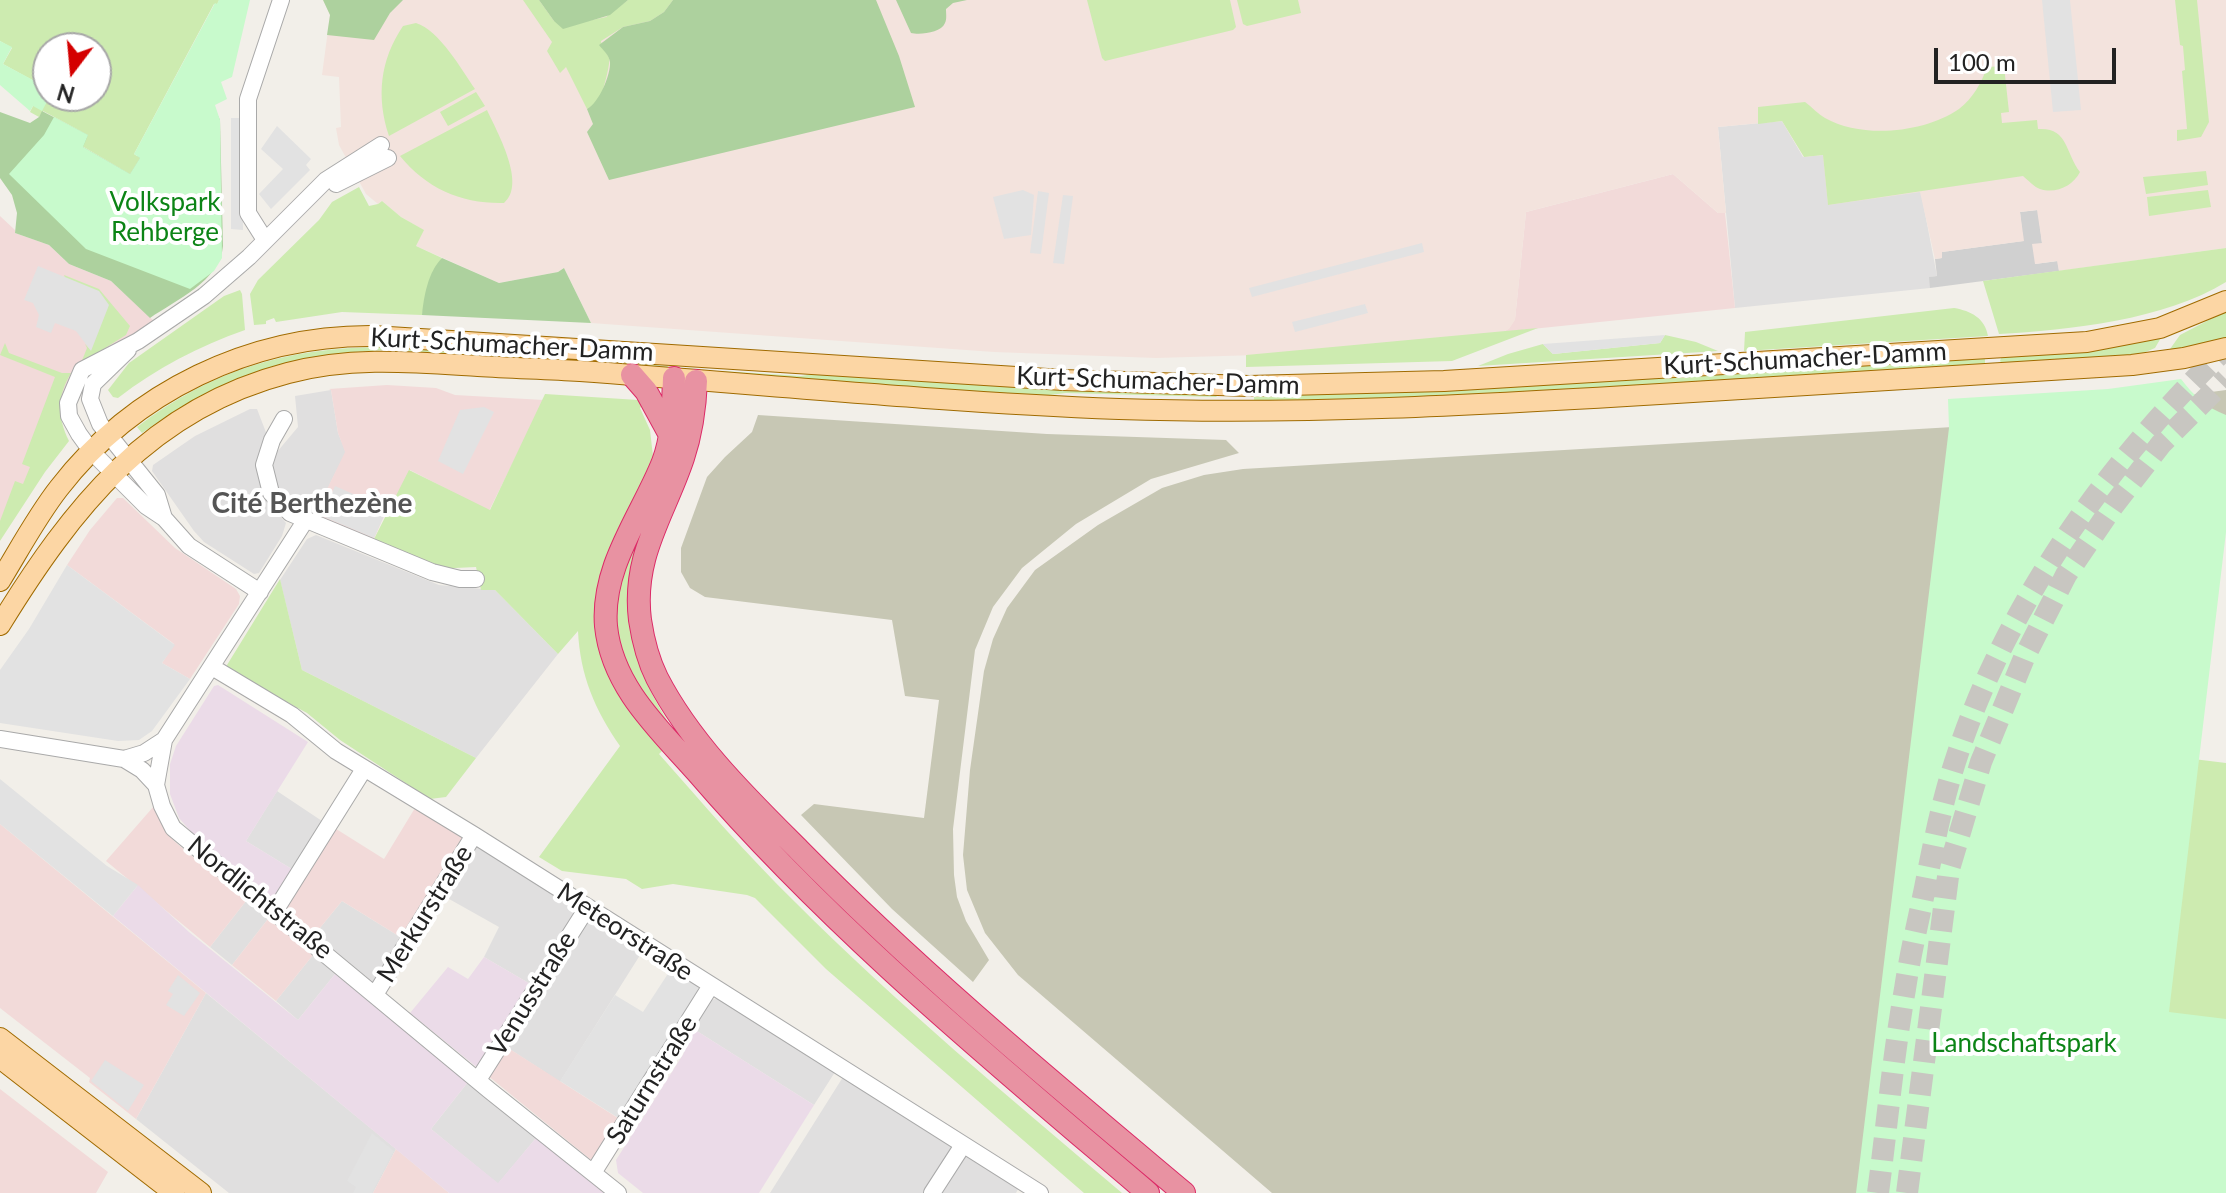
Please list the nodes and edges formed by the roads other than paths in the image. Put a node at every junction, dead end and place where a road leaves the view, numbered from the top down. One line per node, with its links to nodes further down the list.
1 (281, 0): 3 (street)
2 (384, 152): 3 (street)
3 (265, 240): 5 (street)
4 (2226, 301): 10 (main road, Kurt-Schumacher-Damm)
5 (138, 341): 13 (street); 15 (street)
6 (2226, 348): 11 (main road, Kurt-Schumacher-Damm)
7 (686, 354): 9 (main road); 10 (main road, Kurt-Schumacher-Damm); 13 (main road, Kurt-Schumacher-Damm)
8 (632, 375): 9 (main road, Kurt-Schumacher-Damm); 14 (highway); 16 (main road, Kurt-Schumacher-Damm)
9 (685, 380): 11 (main road, Kurt-Schumacher-Damm); 14 (highway); 46 (highway)
10 (1236, 386): 11 (main road)
11 (1235, 412)
12 (284, 419): 19 (street)
13 (108, 435): 15 (main road, Kurt-Schumacher-Damm); 16 (street)
14 (670, 435): 45 (highway)
15 (92, 452): 17 (street); 21 (main road, Kurt-Schumacher-Damm)
16 (128, 458): 17 (main road, Kurt-Schumacher-Damm); 18 (street)
17 (112, 473): 18 (street); 21 (main road, Kurt-Schumacher-Damm)
18 (164, 518): 22 (street)
19 (305, 521): 20 (street); 22 (street)
20 (476, 579)
21 (4, 592): 23 (main road, Kurt-Schumacher-Damm)
22 (260, 592): 24 (street)
23 (0, 625)
24 (212, 667): 26 (street); 28 (street, Meteorstraße)
25 (0, 739): 27 (street)
26 (164, 740): 27 (street); 29 (street)
27 (124, 759): 29 (street)
28 (364, 769): 30 (street, Meteorstraße); 32 (street)
29 (156, 785): 32 (street, Nordlichtstraße)
30 (474, 835): 31 (street, Meteorstraße); 34 (street, Merkurstraße)
31 (587, 908): 33 (street, Meteorstraße); 37 (street, Venusstraße)
32 (275, 911): 34 (street, Nordlichtstraße)
33 (710, 987): 38 (street, Meteorstraße); 39 (street, Saturnstraße)
34 (376, 993): 37 (street, Nordlichtstraße)
35 (0, 1038): 41 (main road)
36 (0, 1058): 40 (main road)
37 (478, 1080): 39 (street, Nordlichtstraße)
38 (963, 1145): 43 (street); 44 (street, Meteorstraße)
39 (593, 1173): 42 (street, Nordlichtstraße)
40 (174, 1193)
41 (201, 1193)
42 (618, 1193)
43 (932, 1193)
44 (1040, 1193)
45 (1148, 1193)
46 (1184, 1193)

